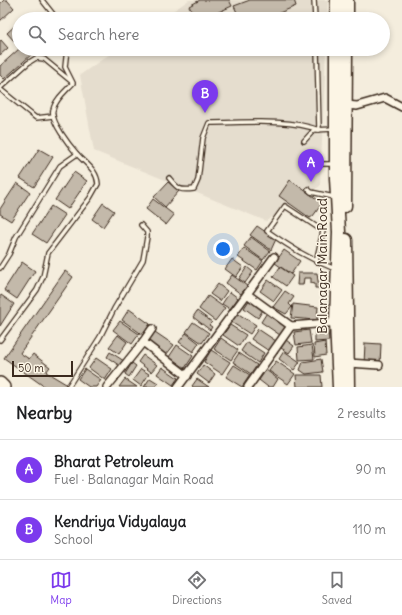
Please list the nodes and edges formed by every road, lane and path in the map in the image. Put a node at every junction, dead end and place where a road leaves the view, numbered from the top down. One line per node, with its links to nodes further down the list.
1 (42, 0): 5 (lane)
2 (314, 0): 6 (lane)
3 (337, 0): 7 (main road)
4 (347, 0): 8 (main road)
5 (51, 12)
6 (315, 12)
7 (336, 12)
8 (346, 12)
9 (67, 56): 13 (lane)
10 (316, 56): 19 (lane)
11 (336, 56): 18 (main road, Balanagar Main Road)
12 (346, 56): 15 (main road, Balanagar Main Road)
13 (73, 83): 14 (lane); 17 (lane)
14 (0, 89): 17 (lane)
15 (346, 105): 16 (street); 33 (main road, Balanagar Main Road)
16 (402, 107)
17 (53, 116): 21 (lane)
18 (336, 129): 19 (lane); 22 (main road, Balanagar Main Road)
19 (319, 130): 20 (lane); 24 (lane)
20 (304, 141)
21 (77, 154): 30 (lane); 36 (lane)
22 (336, 164): 23 (lane); 26 (main road, Balanagar Main Road)
23 (308, 167)
24 (169, 178)
25 (308, 189): 26 (lane)
26 (337, 197): 31 (main road, Balanagar Main Road)
27 (141, 225): 43 (lane)
28 (274, 257): 32 (street)
29 (316, 262): 29 (lane); 31 (lane)
30 (0, 268)
31 (338, 270): 33 (main road, Balanagar Main Road)
32 (246, 294): 34 (street); 40 (street)
33 (342, 322): 34 (street); 38 (main road, Balanagar Main Road); 47 (main road, Balanagar Main Road)
34 (291, 326): 46 (street)
35 (152, 330): 37 (street)
36 (0, 340)
37 (143, 342): 40 (street); 44 (street)
38 (348, 363): 39 (street); 48 (main road, Balanagar Main Road)
39 (379, 366)
40 (187, 376): 45 (street)
41 (0, 383): 42 (main road)
42 (4, 387)
43 (68, 387)
44 (107, 387)
45 (178, 387)
46 (248, 387)
47 (339, 387)
48 (348, 387)

